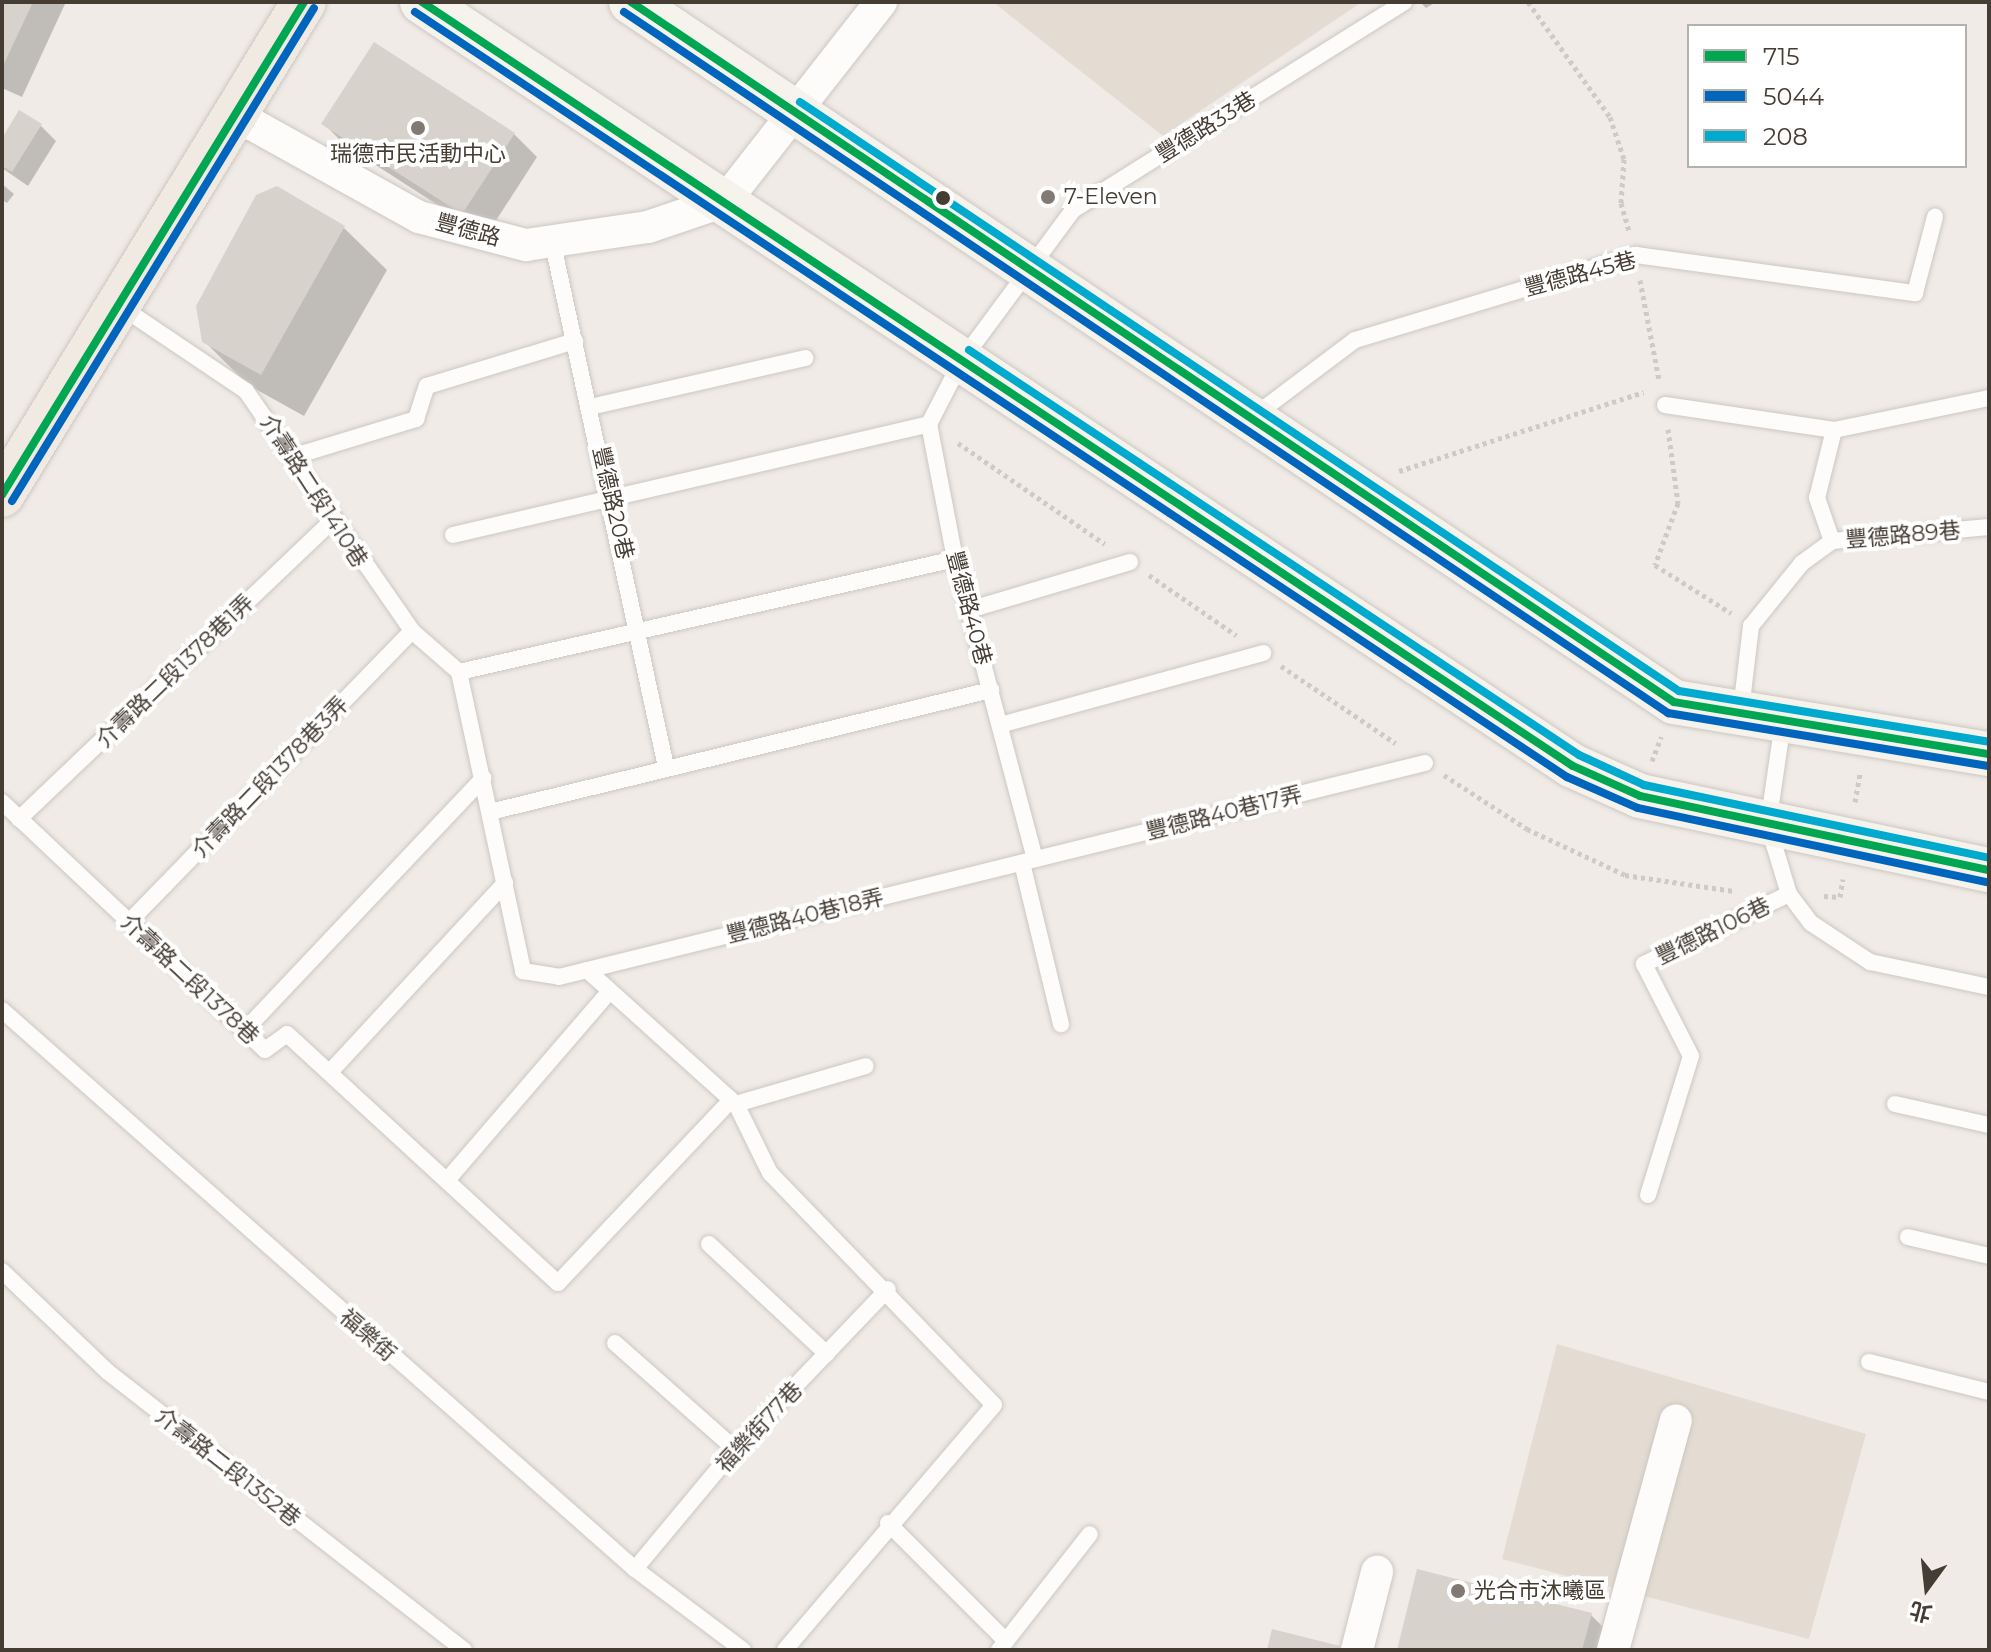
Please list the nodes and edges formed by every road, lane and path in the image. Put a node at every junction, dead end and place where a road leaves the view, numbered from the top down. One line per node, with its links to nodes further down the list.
1 (304, 2): 8 (main road)
2 (422, 2): 9 (main road)
3 (631, 2): 7 (main road)
4 (881, 2): 7 (street)
5 (1404, 2): 13 (lane, 豐德路33巷)
6 (1528, 2): 12 (path)
7 (793, 112): 9 (street); 13 (main road)
8 (232, 113): 11 (street, 豐德路); 14 (main road)
9 (725, 201): 11 (street, 豐德路); 17 (main road)
10 (1935, 217): 12 (lane, 豐德路45巷)
11 (552, 240): 15 (lane, 豐德路20巷)
12 (1636, 255): 18 (path); 22 (lane, 豐德路45巷)
13 (1025, 271): 17 (lane, 豐德路33巷); 22 (main road)
14 (114, 302): 25 (lane, 介壽路二段1410巷); 27 (main road)
15 (575, 341): 21 (lane, 豐德路20巷); 25 (lane)
16 (806, 358): 21 (lane)
17 (962, 360): 23 (lane); 50 (main road)
18 (1661, 386): 20 (path); 26 (path)
19 (1989, 398): 24 (lane)
20 (1665, 405): 24 (lane); 36 (path)
21 (590, 407): 28 (lane, 豐德路20巷)
22 (1246, 421): 26 (main road)
23 (929, 424): 28 (lane); 33 (lane, 豐德路40巷)
24 (1834, 430): 32 (lane)
25 (295, 456): 29 (lane, 介壽路二段1410巷)
26 (1348, 488): 42 (main road)
27 (2, 495)
28 (614, 501): 31 (lane); 38 (lane, 豐德路20巷)
29 (330, 523): 37 (lane, 介壽路二段1410巷); 53 (lane, 介壽路二段1378巷1弄)
30 (1989, 527): 32 (lane, 豐德路89巷)
31 (453, 535)
32 (1832, 541): 36 (lane, 豐德路89巷)
33 (955, 559): 35 (lane, 豐德路40巷); 38 (lane)
34 (1130, 562): 35 (lane)
35 (969, 610): 41 (lane, 豐德路40巷)
36 (1751, 626): 43 (lane)
37 (412, 631): 40 (lane, 介壽路二段1410巷); 59 (lane, 介壽路二段1378巷3弄)
38 (643, 635): 40 (lane); 48 (lane, 豐德路20巷)
39 (1263, 653): 45 (lane)
40 (459, 672): 49 (lane)
41 (991, 690): 45 (lane, 豐德路40巷); 48 (lane)
42 (1674, 702): 43 (main road); 50 (path)
43 (1740, 715): 44 (main road)
44 (1783, 721): 46 (main road); 54 (lane)
45 (1000, 725): 55 (lane, 豐德路40巷)
46 (1989, 754)
47 (1425, 763): 55 (lane, 豐德路40巷17弄)
48 (666, 767): 52 (lane)
49 (483, 778): 52 (lane); 65 (lane)
50 (1640, 796): 54 (main road)
51 (2, 802): 53 (lane, 介壽路二段1378巷)
52 (490, 812): 57 (lane)
53 (19, 819): 59 (lane, 介壽路二段1378巷)
54 (1768, 825): 56 (main road); 58 (lane)
55 (1029, 861): 60 (lane, 豐德路40巷18弄); 64 (lane, 豐德路40巷)
56 (1989, 870)
57 (505, 883): 60 (lane, 豐德路40巷18弄); 67 (lane)
58 (1789, 894): 61 (lane); 72 (lane, 豐德路106巷)
59 (129, 922): 65 (lane, 介壽路二段1378巷)
60 (587, 970): 62 (lane)
61 (1989, 987)
62 (609, 992): 68 (lane); 71 (lane)
63 (2, 1010): 86 (lane, 福樂街)
64 (1061, 1024)
65 (245, 1030): 67 (lane, 介壽路二段1378巷)
66 (866, 1066): 68 (lane)
67 (330, 1072): 71 (lane, 介壽路二段1378巷)
68 (733, 1102): 71 (lane, 介壽路二段1378巷); 77 (lane)
69 (1895, 1104): 70 (lane)
70 (1989, 1125)
71 (449, 1178)
72 (1648, 1195)
73 (1908, 1237): 75 (lane)
74 (709, 1244): 79 (lane)
75 (1989, 1256)
76 (2, 1271): 89 (lane, 介壽路二段1352巷)
77 (888, 1289): 79 (lane, 福樂街77巷); 84 (lane)
78 (615, 1343): 83 (lane)
79 (827, 1354): 83 (lane, 福樂街77巷)
80 (1869, 1362): 81 (lane)
81 (1989, 1392)
82 (1676, 1420): 93 (street)
83 (735, 1449): 86 (lane, 福樂街77巷)
84 (888, 1523): 88 (lane); 91 (lane)
85 (1090, 1534): 88 (lane)
86 (635, 1569): 90 (lane, 福樂街)
87 (1377, 1572): 92 (street)
88 (1002, 1646)
89 (464, 1650)
90 (743, 1650)
91 (785, 1650)
92 (1357, 1650)
93 (1613, 1650)

